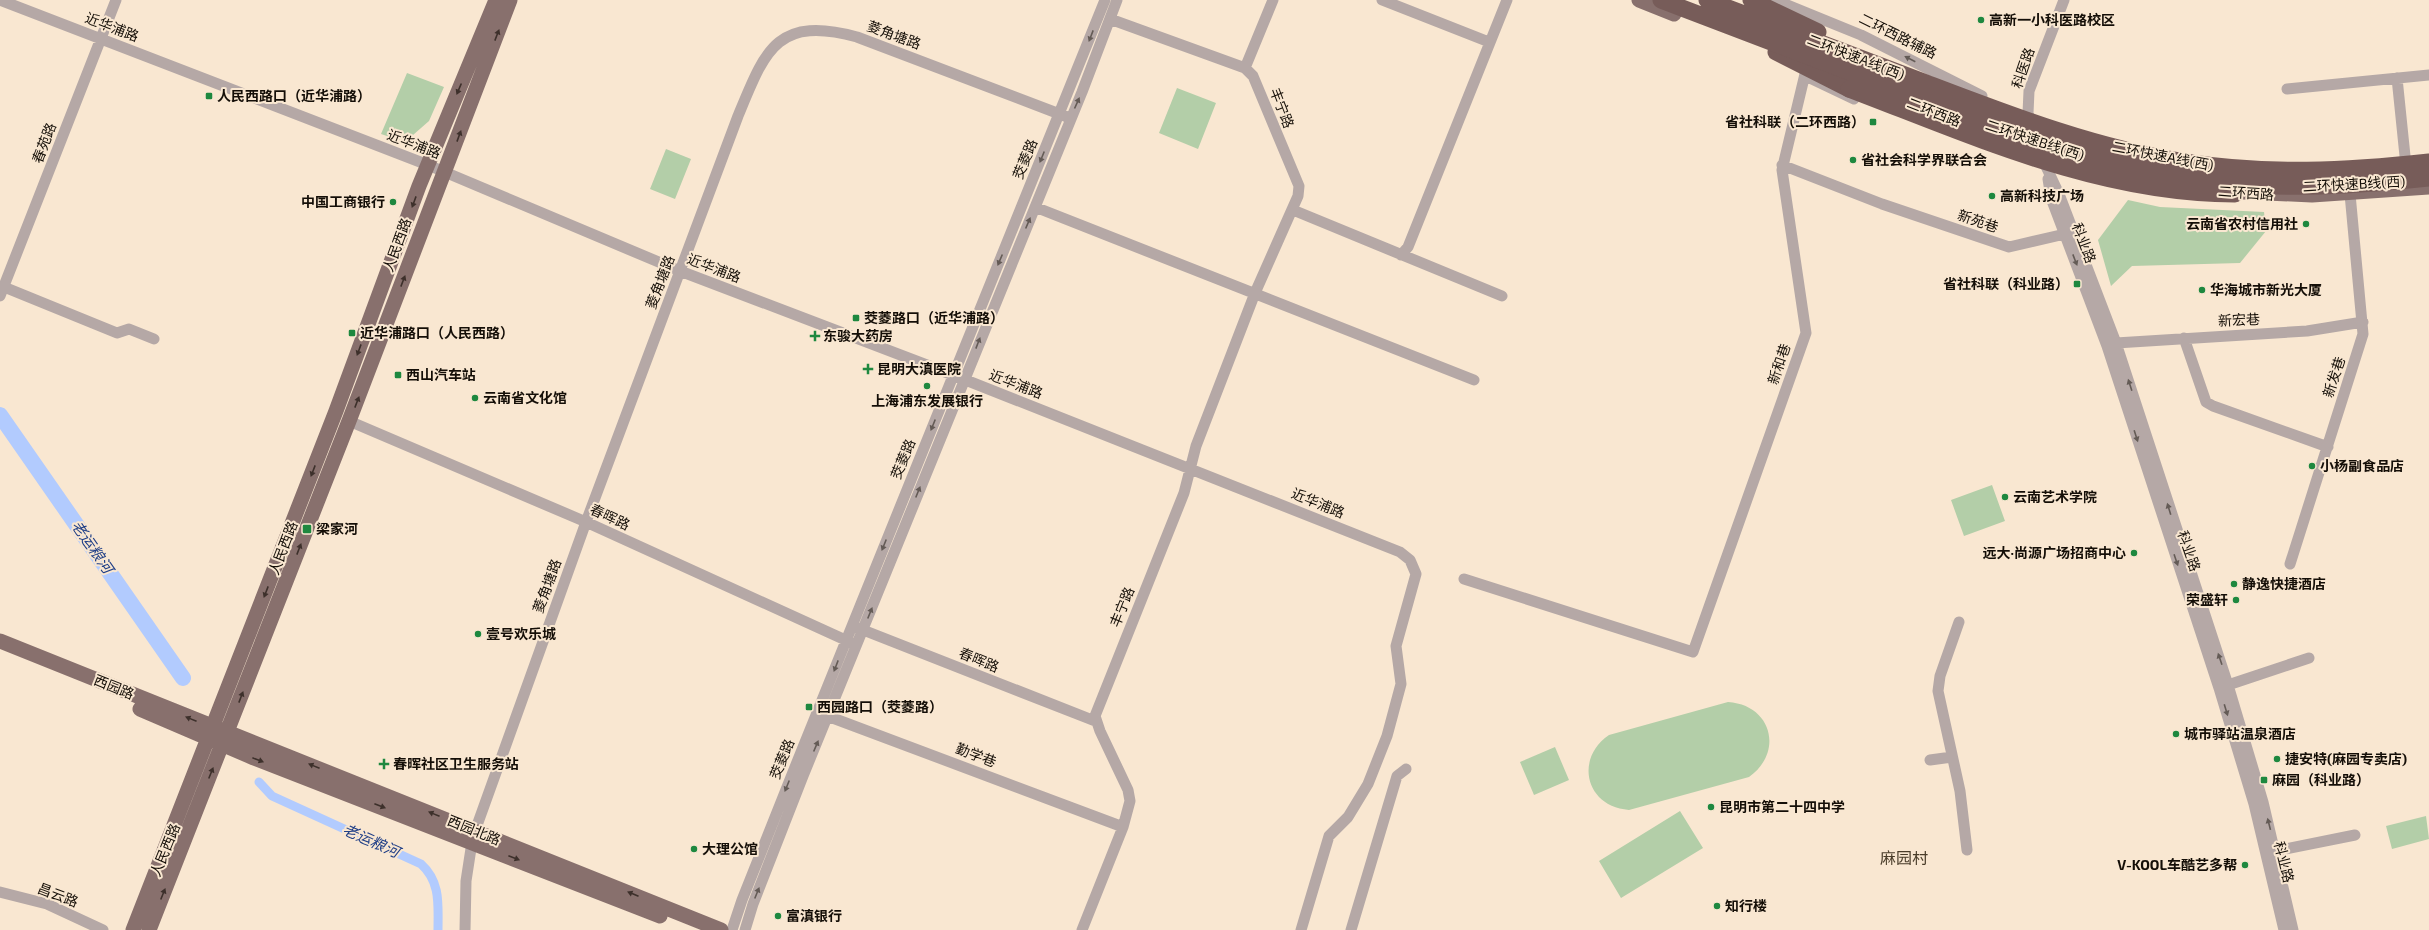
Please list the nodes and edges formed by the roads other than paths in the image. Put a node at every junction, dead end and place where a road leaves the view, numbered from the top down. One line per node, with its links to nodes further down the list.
1 (0, 0): 18 (street, 近华浦路)
2 (116, 0): 18 (street, 春苑路)
3 (496, 0): 35 (main road, 人民西路, one-way to 35)
4 (510, 0): 38 (main road, 人民西路, one-way to 4)
5 (1105, 0): 28 (street, 茭菱路, one-way to 28)
6 (1117, 0): 17 (street, 茭菱路)
7 (1273, 0): 21 (street)
8 (1382, 0): 19 (street)
9 (1507, 0): 19 (street)
10 (1639, 0): 20 (main road, 二环西路)
11 (1661, 0): 41 (highway, 二环快速B线(西), bridge)
12 (1707, 0): 24 (highway, 二环快速A线(西), bridge)
13 (1730, 0): 27 (main road)
14 (1751, 0): 24 (highway, bridge)
15 (1776, 0): 27 (street, 二环西路辅路, one-way to 15)
16 (2064, 0): 29 (street, 科医路)
17 (1110, 19): 21 (street); 30 (street, 茭菱路, one-way to 17)
18 (100, 39): 35 (street, 近华浦路); 49 (street, 春苑路)
19 (1489, 42): 47 (street)
20 (1776, 52): 22 (street); 31 (main road, 二环西路); 41 (highway, bridge)
21 (1245, 68): 45 (street, 丰宁路)
22 (1805, 74): 36 (street, 新和巷); 37 (street)
23 (2429, 75): 25 (street)
24 (1908, 76): 34 (highway, 二环快速A线(西), bridge)
25 (2397, 78): 26 (street); 33 (street)
26 (2287, 90)
27 (1982, 96): 29 (main road)
28 (1060, 113): 30 (street, 菱角塘路); 48 (street, 菱角塘路); 56 (street, 茭菱路, one-way to 56)
29 (2028, 113): 31 (street, 科医路); 33 (main road)
30 (1070, 118): 44 (street, 茭菱路)
31 (2039, 151): 37 (street, 科医路); 39 (main road, 二环西路)
32 (2429, 154): 33 (main road)
33 (2405, 156)
34 (2429, 162)
35 (428, 165): 38 (street, 近华浦路); 76 (main road, 人民西路, one-way to 76)
36 (1782, 166): 46 (street, 新苑巷); 64 (street, 新和巷)
37 (2047, 170): 39 (street); 46 (street, 科业路); 55 (street, 科业路)
38 (445, 172): 48 (street, 近华浦路); 59 (main road, 人民西路, one-way to 38)
39 (2132, 177): 43 (main road, 二环西路)
40 (2429, 178): 41 (highway, 二环快速B线(西), bridge)
41 (2329, 186)
42 (2429, 187): 43 (main road, 二环西路)
43 (2350, 194): 52 (street, 新发巷)
44 (1035, 207): 50 (street); 57 (street, 茭菱路, one-way to 44)
45 (1293, 210): 47 (street); 50 (street, 丰宁路)
46 (2065, 234): 97 (street, 科业路, one-way to 97)
47 (1401, 255): 51 (street)
48 (680, 271): 56 (street, 近华浦路); 62 (street, 菱角塘路)
49 (2, 292): 54 (street)
50 (1255, 293): 58 (street); 61 (street, 丰宁路)
51 (1502, 296)
52 (2363, 322): 53 (street, 新宏巷); 60 (street, 新发巷)
53 (2184, 338): 55 (street, 新宏巷); 60 (street)
54 (154, 339)
55 (2116, 343): 72 (street, 科业路, one-way to 55)
56 (953, 376): 57 (street, 近华浦路); 66 (street, 茭菱路, one-way to 66)
57 (964, 380): 61 (street, 近华浦路); 67 (street, 茭菱路, one-way to 57)
58 (1474, 380)
59 (350, 421): 62 (street, 春晖路); 76 (main road, 人民西路, one-way to 59)
60 (2328, 447): 63 (street, 新发巷)
61 (1190, 469): 75 (street, 丰宁路); 95 (street, 近华浦路)
62 (586, 522): 69 (street, 春晖路); 82 (street, 菱角塘路)
63 (2290, 564)
64 (1464, 579)
65 (1959, 622): 77 (street)
66 (852, 625): 67 (street, 春晖路); 69 (street, 茭菱路)
67 (863, 630): 69 (street, 茭菱路); 75 (street, 春晖路)
68 (0, 641): 76 (main road, 西园路, one-way to 68)
69 (851, 643): 73 (street, 茭菱路, one-way to 73); 74 (street, 茭菱路)
70 (0, 650): 76 (main road, 西园路)
71 (2310, 658): 72 (street)
72 (2228, 685): 84 (street, 科业路, one-way to 72)
73 (818, 712): 74 (street, 勤学巷); 92 (street, 茭菱路, one-way to 92)
74 (828, 717): 80 (street, 勤学巷); 93 (street, 茭菱路, one-way to 74)
75 (1095, 721): 80 (street)
76 (218, 736): 82 (main road, 西园北路); 87 (main road, 人民西路); 88 (main road, 人民西路, one-way to 76)
77 (1952, 757): 78 (street); 83 (street)
78 (1930, 760)
79 (1406, 769): 96 (street)
80 (1123, 827): 94 (street)
81 (2355, 835): 84 (street)
82 (473, 836): 89 (street, 菱角塘路); 90 (main road, 西园北路, one-way to 90); 91 (main road, 西园北路, one-way to 82)
83 (1967, 850)
84 (2276, 851): 98 (street, 科业路)
85 (0, 892): 86 (street, 昌云路)
86 (103, 930)
87 (133, 930)
88 (149, 930)
89 (465, 930)
90 (694, 930)
91 (721, 930)
92 (732, 930)
93 (745, 930)
94 (1082, 930)
95 (1300, 930)
96 (1351, 930)
97 (2284, 930)
98 (2294, 930)

